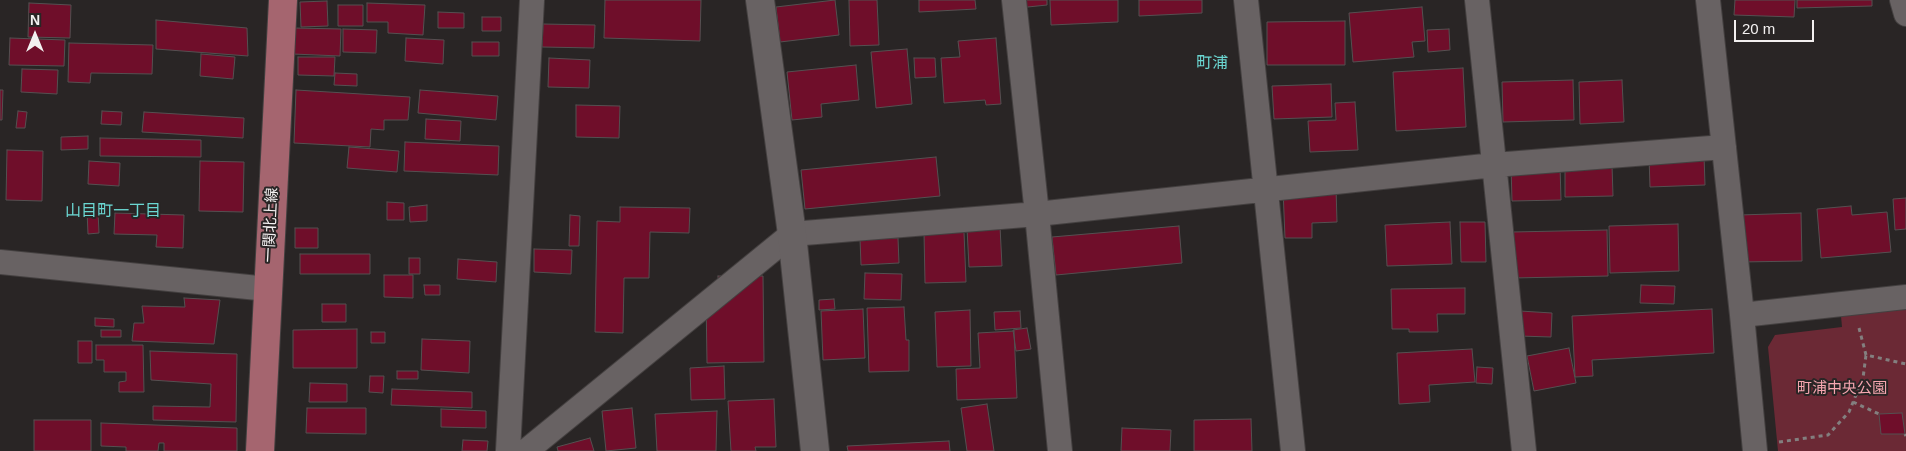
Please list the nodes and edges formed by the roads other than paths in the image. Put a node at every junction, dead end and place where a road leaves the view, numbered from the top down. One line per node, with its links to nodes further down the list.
1 (283, 0): 16 (main road, 一関北上線)
2 (532, 0): 21 (street)
3 (760, 0): 14 (street)
4 (1014, 0): 13 (street)
5 (1246, 0): 12 (street)
6 (1477, 0): 11 (street)
7 (1708, 0): 10 (street)
8 (1902, 0): 9 (street)
9 (1906, 14)
10 (1724, 147): 11 (street); 18 (street)
11 (1494, 165): 12 (street); 26 (street)
12 (1265, 190): 13 (street); 25 (street)
13 (1037, 214): 14 (street); 24 (street)
14 (792, 234): 22 (street); 23 (street)
15 (0, 262): 16 (street)
16 (268, 289): 20 (main road, 一関北上線)
17 (1906, 297): 18 (street)
18 (1742, 315): 19 (street)
19 (1754, 448)
20 (260, 451)
21 (508, 451)
22 (526, 451)
23 (815, 451)
24 (1060, 451)
25 (1293, 451)
26 (1524, 451)

